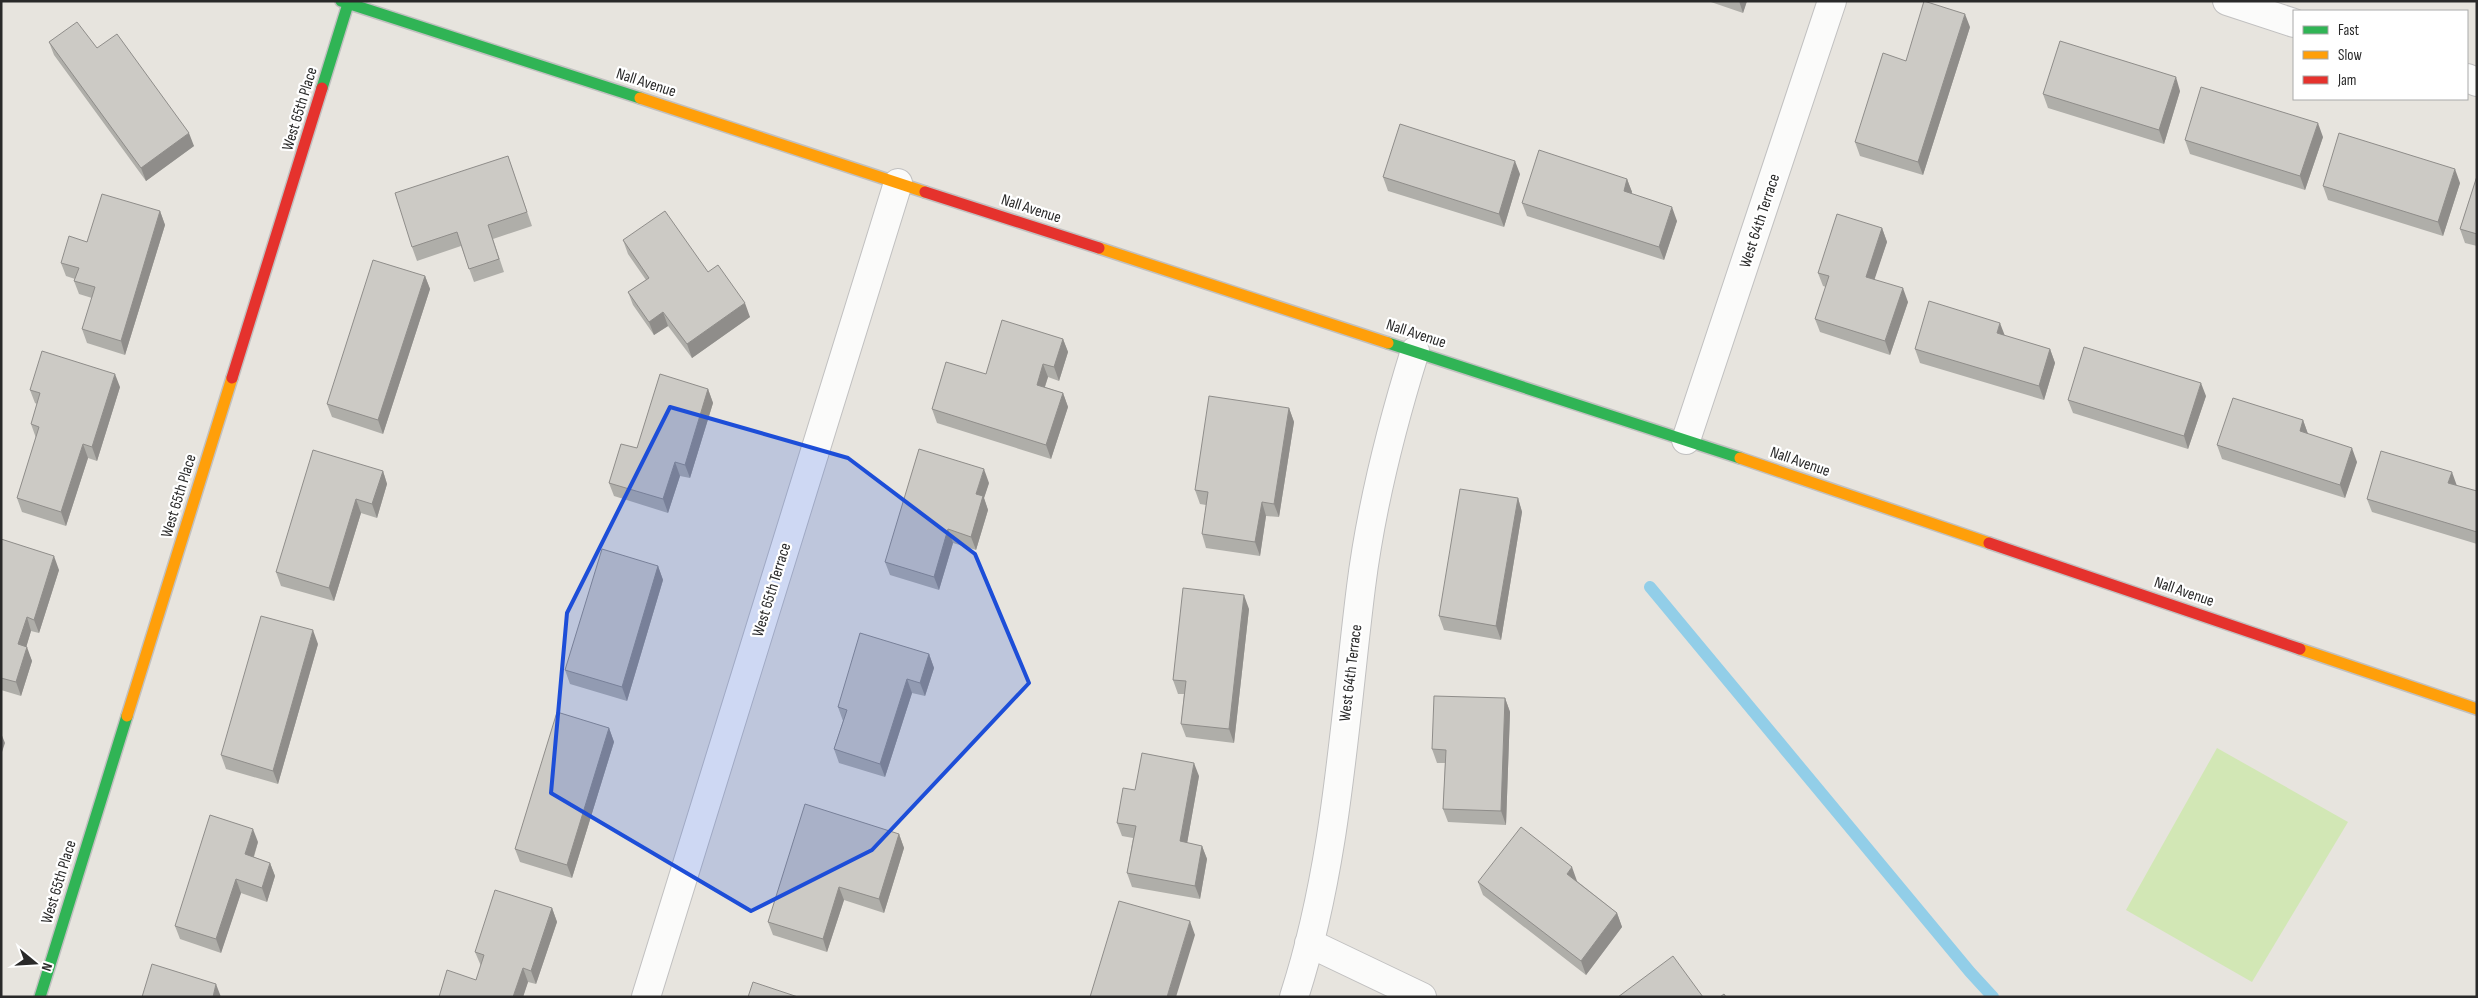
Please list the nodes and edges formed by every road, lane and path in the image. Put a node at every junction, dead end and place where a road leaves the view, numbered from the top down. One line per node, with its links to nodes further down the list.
1 (1832, 1): 7 (street, West 64th Terrace)
2 (2227, 1): 4 (street)
3 (345, 2): 5 (main road, Nall Avenue); 10 (main road, West 65th Place)
4 (2293, 23)
5 (898, 183): 6 (main road, Nall Avenue); 11 (street, West 65th Terrace)
6 (1415, 351): 7 (main road, Nall Avenue); 9 (street, West 64th Terrace)
7 (1686, 440): 8 (main road, Nall Avenue)
8 (2477, 709)
9 (1309, 943): 12 (street, West 64th Terrace); 13 (street)
10 (40, 997)
11 (646, 997)
12 (1294, 997)
13 (1422, 997)

